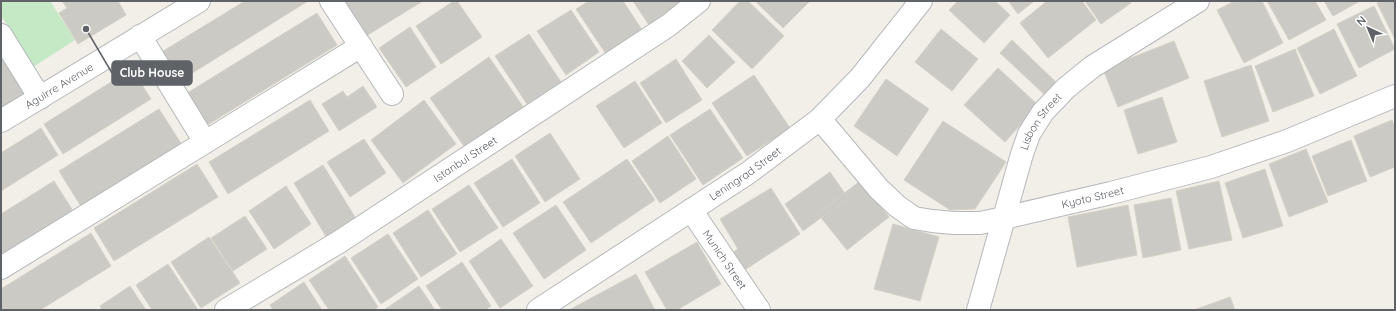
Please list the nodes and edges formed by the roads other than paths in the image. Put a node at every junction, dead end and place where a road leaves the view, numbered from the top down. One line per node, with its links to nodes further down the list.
1 (199, 1): 7 (street, Aguirre Avenue)
2 (331, 1): 8 (street)
3 (699, 1): 19 (street, Istanbul Street)
4 (921, 1): 12 (street, Leningrad Street)
5 (1198, 1): 16 (street, Lisbon Street)
6 (1, 35): 11 (street)
7 (140, 36): 11 (street, Aguirre Avenue); 14 (street)
8 (361, 46): 9 (street); 14 (street)
9 (392, 94)
10 (1395, 96): 16 (street, Kyoto Street)
11 (40, 98): 13 (street, Aguirre Avenue)
12 (820, 119): 15 (street, Leningrad Street); 16 (street, Kyoto Street)
13 (1, 121)
14 (205, 142): 17 (street)
15 (691, 210): 18 (street, Leningrad Street); 20 (street, Munich Street)
16 (1004, 218): 21 (street, Lisbon Street)
17 (1, 268)
18 (545, 308)
19 (226, 310)
20 (759, 310)
21 (978, 310)

